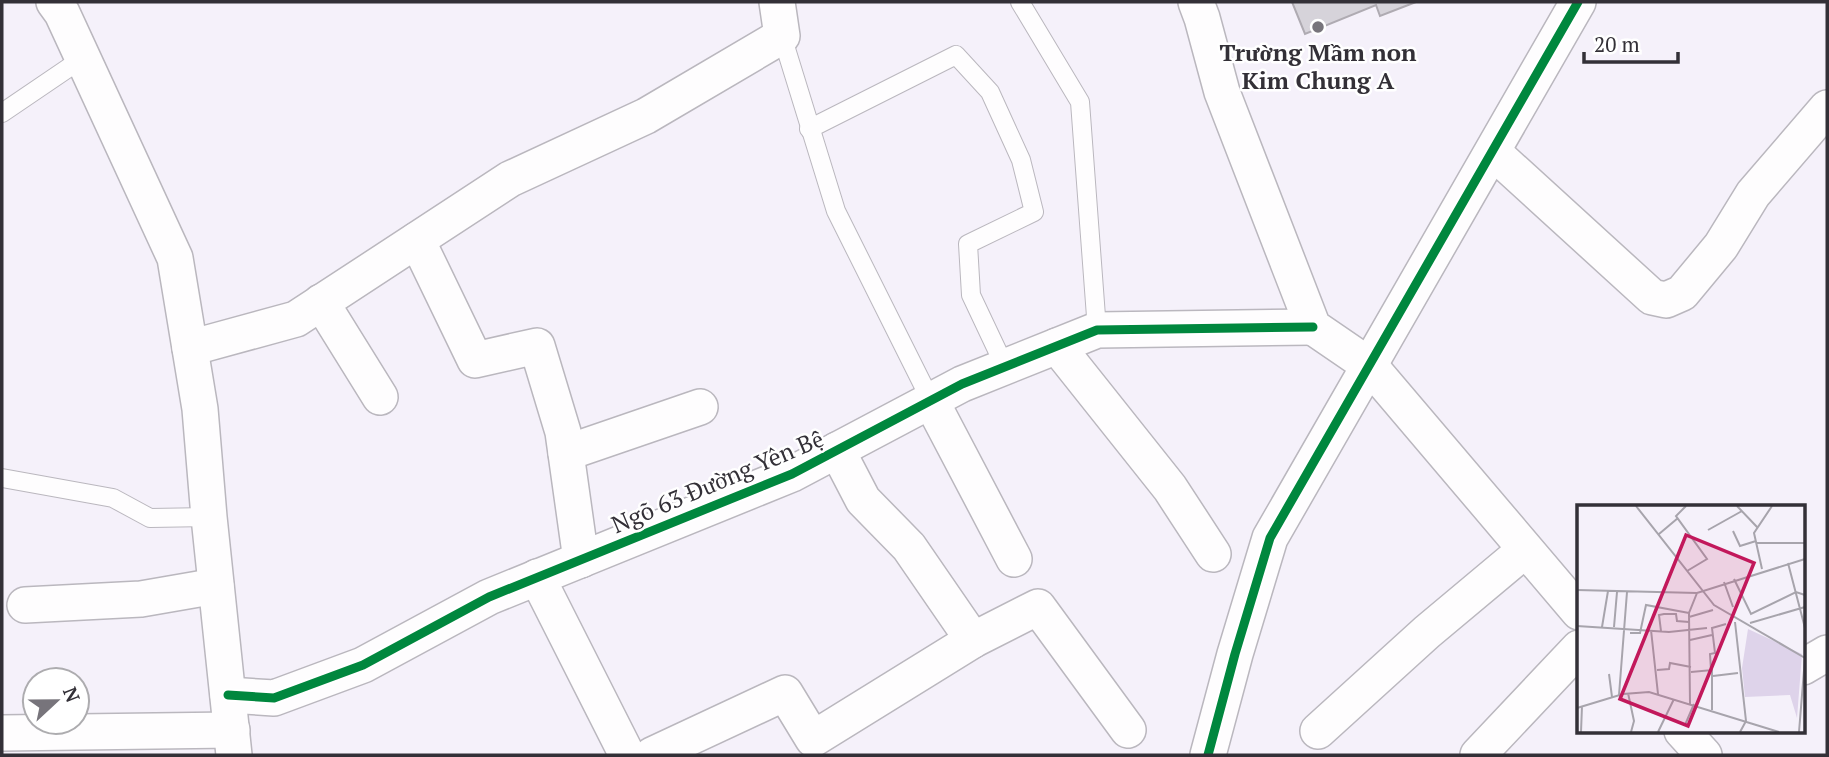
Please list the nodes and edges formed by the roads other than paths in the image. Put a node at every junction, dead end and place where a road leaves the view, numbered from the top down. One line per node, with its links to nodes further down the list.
1 (54, 2): 6 (street)
2 (1020, 2): 14 (lane)
3 (1196, 2): 13 (street)
4 (1578, 2): 10 (street)
5 (779, 19): 9 (lane); 11 (street)
6 (83, 58): 8 (lane); 16 (street)
7 (1827, 108): 10 (street)
8 (2, 113)
9 (810, 128): 18 (lane); 20 (lane)
10 (1493, 152): 17 (street)
11 (417, 240): 12 (street); 23 (street)
12 (321, 302): 16 (street); 19 (street)
13 (1312, 327): 14 (street, Ngõ 63 Đường Yên Bệ); 17 (street)
14 (1097, 330): 15 (street, Ngõ 63 Đường Yên Bệ)
15 (1057, 346): 18 (street, Ngõ 63 Đường Yên Bệ); 27 (street)
16 (190, 348): 25 (street)
17 (1370, 366): 26 (street); 46 (street)
18 (1005, 367): 20 (street, Ngõ 63 Đường Yên Bệ)
19 (380, 397)
20 (931, 401): 22 (street, Ngõ 63 Đường Yên Bệ); 28 (street)
21 (700, 407): 23 (street)
22 (837, 450): 29 (street, Ngõ 63 Đường Yên Bệ); 34 (street)
23 (566, 453): 29 (street)
24 (2, 478): 25 (lane)
25 (209, 517): 31 (street)
26 (1525, 550): 33 (street); 40 (street)
27 (1213, 554)
28 (1014, 559)
29 (581, 560): 30 (street, Ngõ 63 Đường Yên Bệ)
30 (537, 577): 38 (street, Ngõ 63 Đường Yên Bệ); 44 (street)
31 (216, 586): 32 (street); 38 (street)
32 (25, 605)
33 (1577, 610)
34 (973, 640): 39 (street); 45 (street)
35 (1577, 650): 47 (street)
36 (1827, 653): 37 (street)
37 (1804, 666)
38 (228, 695): 43 (street)
39 (1128, 730)
40 (1318, 731)
41 (1683, 732): 48 (street)
42 (2, 733): 43 (street)
43 (233, 743)
44 (626, 755)
45 (652, 755)
46 (1208, 755)
47 (1478, 755)
48 (1704, 755)

